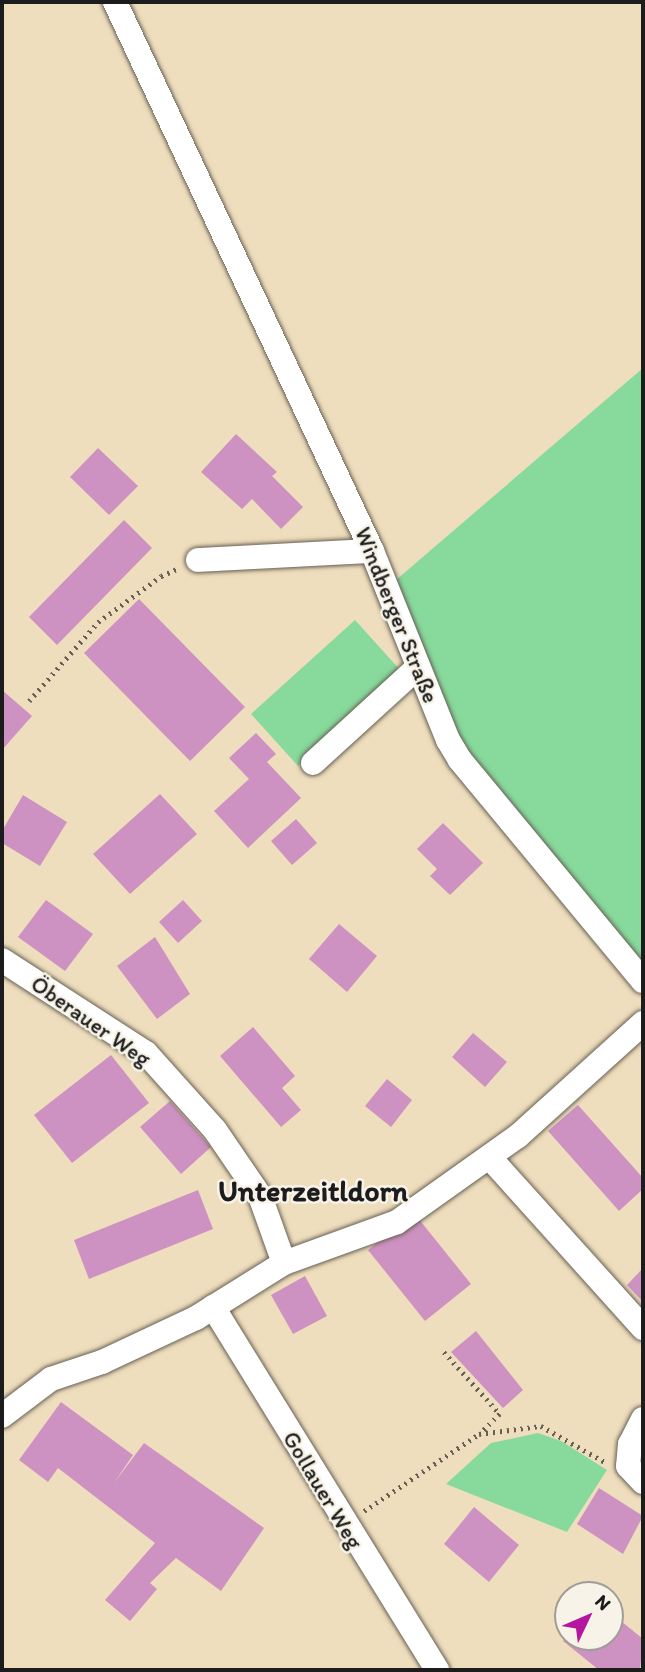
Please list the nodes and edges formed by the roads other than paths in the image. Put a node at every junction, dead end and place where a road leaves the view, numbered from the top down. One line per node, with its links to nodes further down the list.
1 (116, 2): 2 (street, Windberger Straße)
2 (372, 551): 3 (street); 4 (street, Windberger Straße)
3 (198, 560)
4 (417, 668): 5 (street); 7 (street, Windberger Straße)
5 (313, 763)
6 (2, 960): 10 (street, Öberauer Weg)
7 (643, 981)
8 (643, 1023): 9 (street)
9 (490, 1158): 10 (street); 12 (street)
10 (284, 1263): 11 (street)
11 (213, 1307): 13 (street); 16 (street, Gollauer Weg)
12 (643, 1328)
13 (2, 1416)
14 (643, 1419): 15 (street)
15 (636, 1474)
16 (437, 1670)

